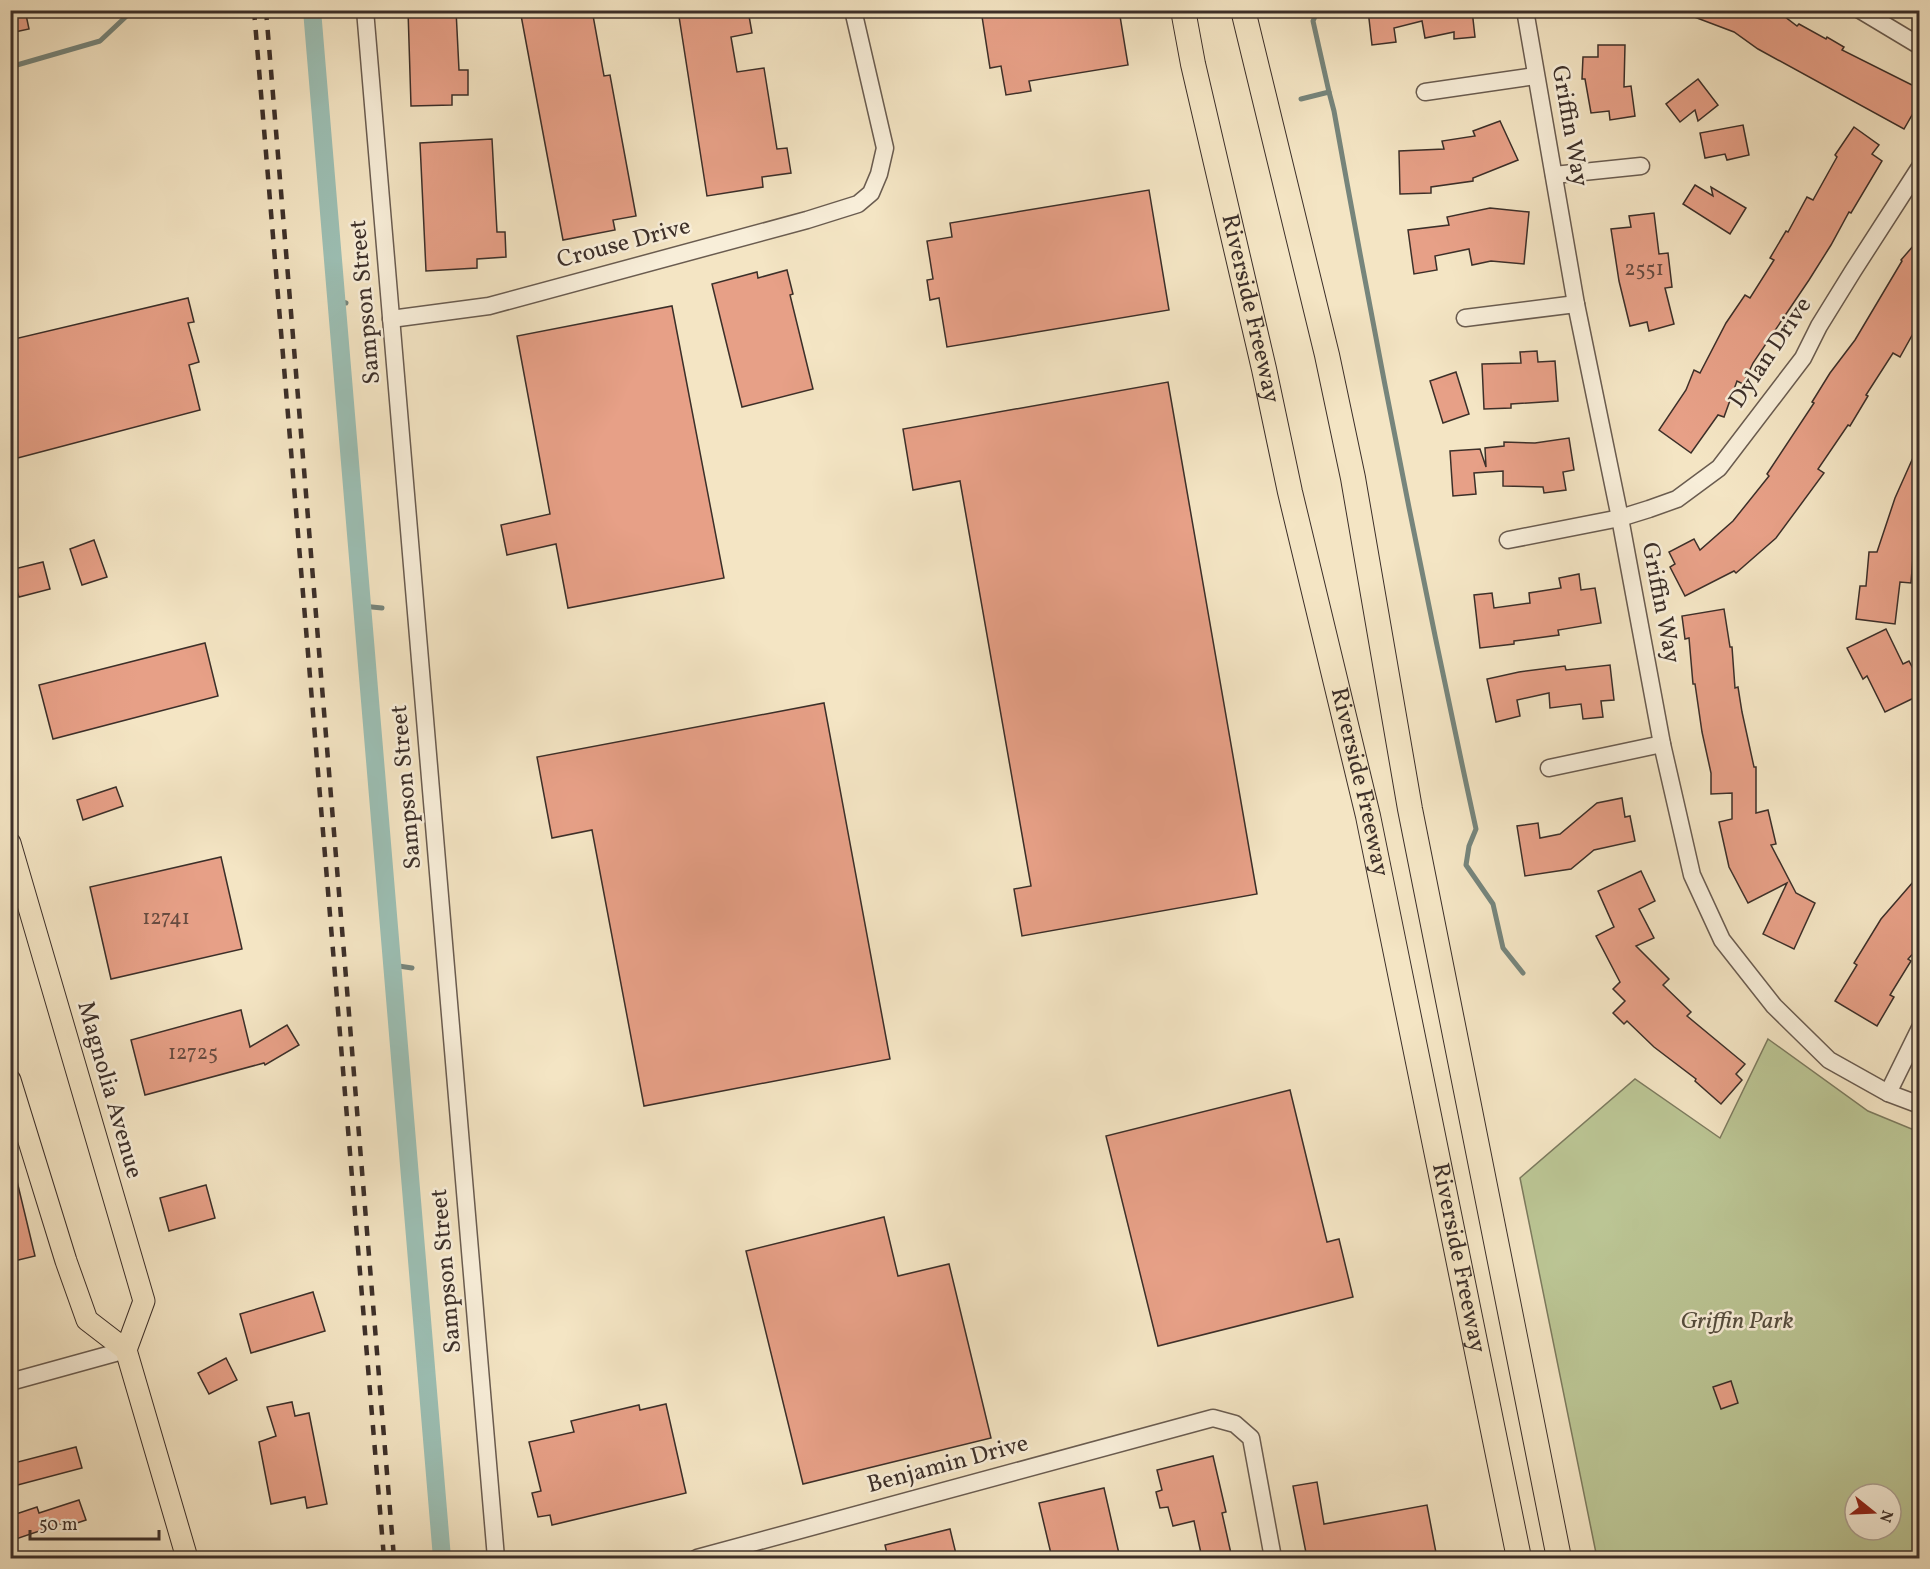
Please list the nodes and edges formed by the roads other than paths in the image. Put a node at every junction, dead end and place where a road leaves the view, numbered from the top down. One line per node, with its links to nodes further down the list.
1 (365, 10): 17 (street, Sampson Street)
2 (853, 10): 17 (street, Crouse Drive)
3 (1179, 10): 9 (highway)
4 (1184, 10): 9 (highway, Riverside Freeway)
5 (1243, 10): 34 (highway, Riverside Freeway)
6 (1525, 10): 10 (street, Griffin Way)
7 (1860, 10): 8 (street)
8 (1920, 46)
9 (1193, 64): 33 (highway, Riverside Freeway)
10 (1535, 76): 11 (street); 14 (street, Griffin Way)
11 (1425, 92)
12 (1641, 166): 14 (street)
13 (1920, 167): 18 (street, Dylan Drive)
14 (1554, 175): 15 (street, Griffin Way)
15 (1575, 304): 16 (street); 18 (street, Griffin Way)
16 (1465, 318)
17 (391, 319): 30 (street, Sampson Street)
18 (1620, 518): 19 (street, Dylan Drive); 20 (street, Griffin Way)
19 (1508, 540)
20 (1662, 744): 21 (street); 25 (street, Griffin Way)
21 (1549, 768)
22 (10, 843): 27 (main road, Magnolia Avenue)
23 (1920, 1028): 25 (street)
24 (10, 1080): 27 (main road)
25 (1888, 1093): 26 (street, Griffin Way)
26 (1920, 1105)
27 (126, 1350): 28 (street); 29 (main road)
28 (10, 1382)
29 (187, 1558)
30 (496, 1558)
31 (697, 1558): 32 (street, Benjamin Drive)
32 (1273, 1558)
33 (1519, 1558)
34 (1559, 1558)

